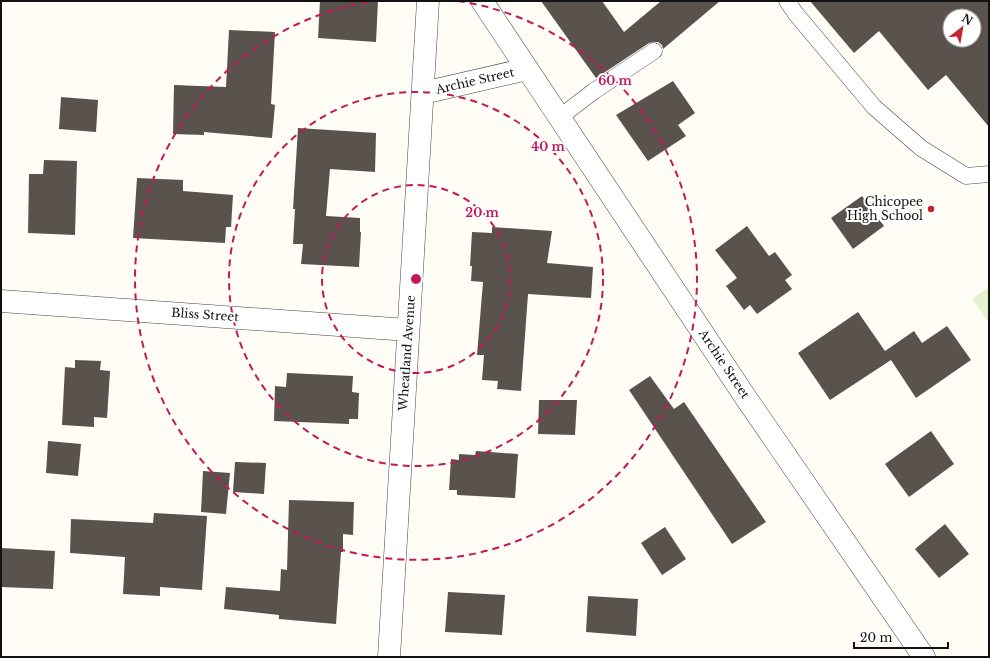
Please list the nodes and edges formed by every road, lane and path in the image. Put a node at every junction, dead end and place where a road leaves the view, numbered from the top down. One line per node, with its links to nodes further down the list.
1 (428, 1): 6 (street, Wheatland Avenue)
2 (482, 1): 5 (street, Archie Street)
3 (787, 1): 8 (lane)
4 (654, 51): 7 (lane)
5 (527, 69): 6 (street, Archie Street); 7 (street, Archie Street)
6 (423, 93): 10 (street, Wheatland Avenue)
7 (560, 118): 12 (street, Archie Street)
8 (989, 174)
9 (1, 301): 10 (street, Bliss Street)
10 (408, 330): 11 (street, Wheatland Avenue)
11 (389, 657)
12 (924, 657)

